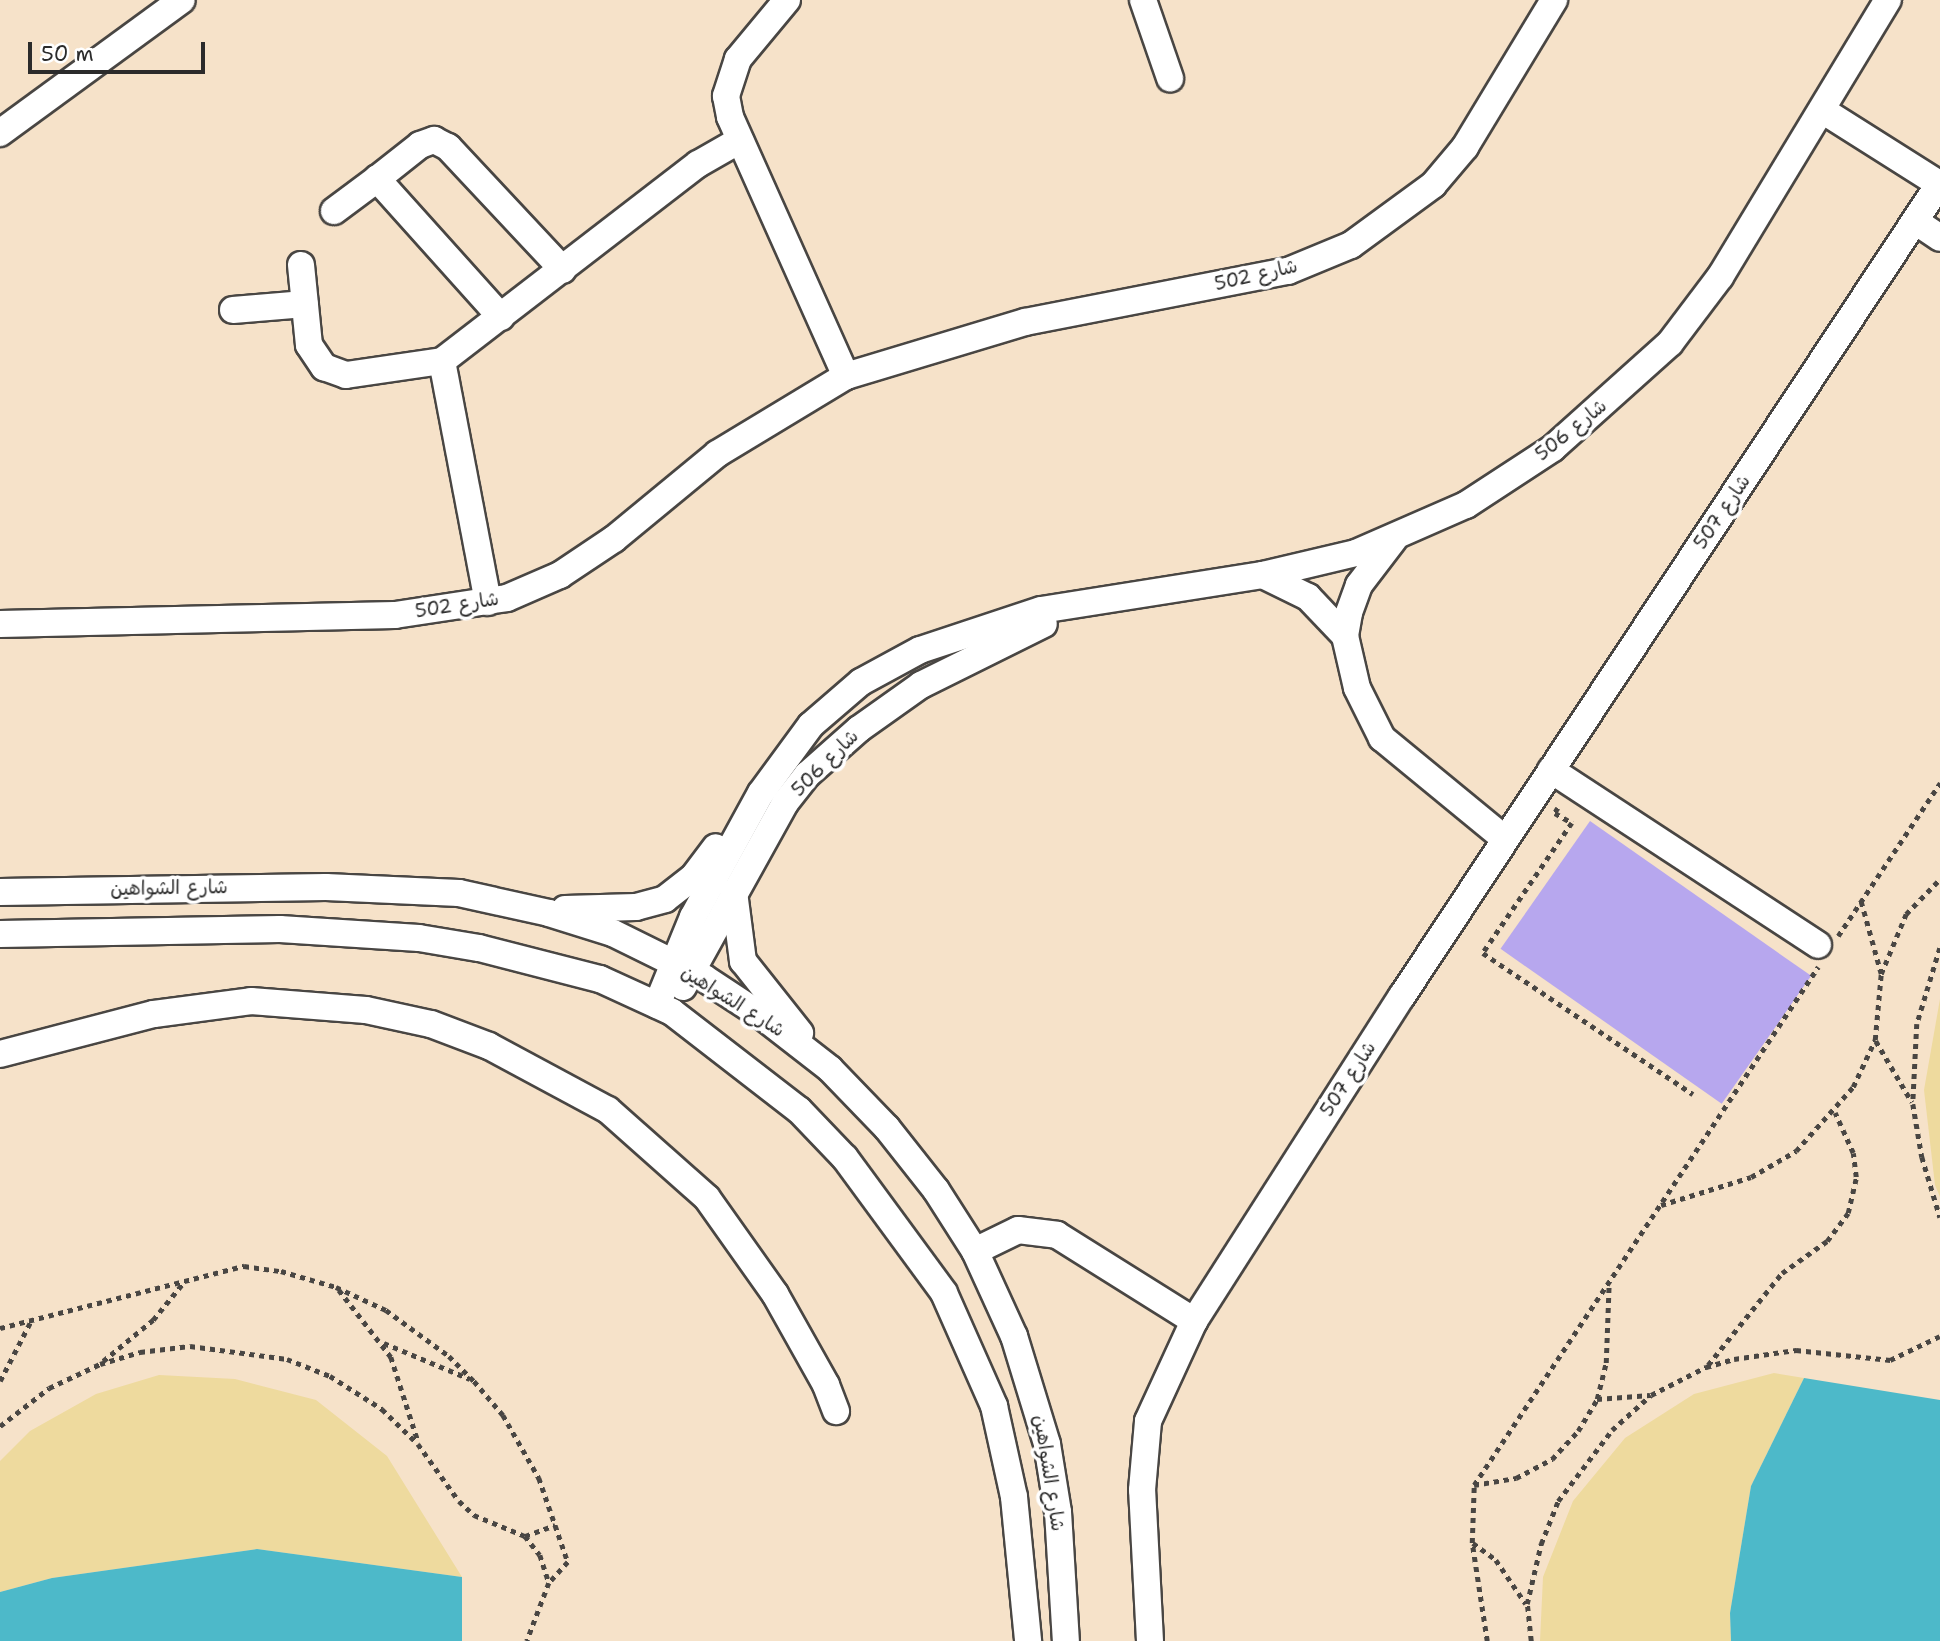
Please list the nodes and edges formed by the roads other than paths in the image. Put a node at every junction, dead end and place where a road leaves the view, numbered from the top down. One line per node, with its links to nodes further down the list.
1 (182, 0): 8 (street)
2 (787, 0): 9 (street)
3 (1143, 0): 6 (street)
4 (1554, 0): 21 (street, شارع 502)
5 (1888, 0): 7 (street, شارع 506)
6 (1170, 78)
7 (1822, 110): 11 (street, شارع 507); 22 (street, شارع 506)
8 (0, 133)
9 (740, 140): 16 (street); 21 (street)
10 (377, 178): 12 (street); 16 (street); 19 (street)
11 (1940, 184): 13 (street, شارع 507)
12 (334, 211)
13 (1915, 221): 14 (street); 28 (street, شارع 507)
14 (1940, 238)
15 (301, 265): 17 (street)
16 (563, 270): 19 (street)
17 (305, 304): 18 (street); 20 (street)
18 (233, 310)
19 (501, 317): 20 (street)
20 (442, 361): 24 (street)
21 (846, 376): 24 (street, شارع 502)
22 (1394, 539): 23 (street, شارع 506); 27 (street)
23 (1263, 575): 25 (street, شارع 506); 27 (street)
24 (488, 602): 26 (street, شارع 502)
25 (1072, 608): 29 (street, شارع 506); 32 (street, شارع 506)
26 (0, 624)
27 (1345, 636): 30 (street)
28 (1551, 770): 30 (street, شارع 507); 35 (street)
29 (749, 814): 33 (street, شارع 506); 36 (street, شارع 506)
30 (1505, 839): 41 (street, شارع 507)
31 (0, 892): 33 (street, شارع الشواهين)
32 (734, 892): 36 (street, شارع 506); 38 (street)
33 (550, 913): 36 (street, شارع الشواهين)
34 (0, 933): 37 (street, شارع الشواهين)
35 (1824, 950)
36 (681, 967): 37 (street, شارع 506); 38 (street, شارع الشواهين)
37 (664, 1009): 43 (street, شارع الشواهين)
38 (808, 1051): 40 (street, شارع الشواهين)
39 (0, 1054): 42 (street)
40 (975, 1251): 41 (street); 44 (street, شارع الشواهين)
41 (1194, 1321): 45 (street, شارع 507)
42 (836, 1411)
43 (1028, 1641)
44 (1066, 1641)
45 (1150, 1641)

